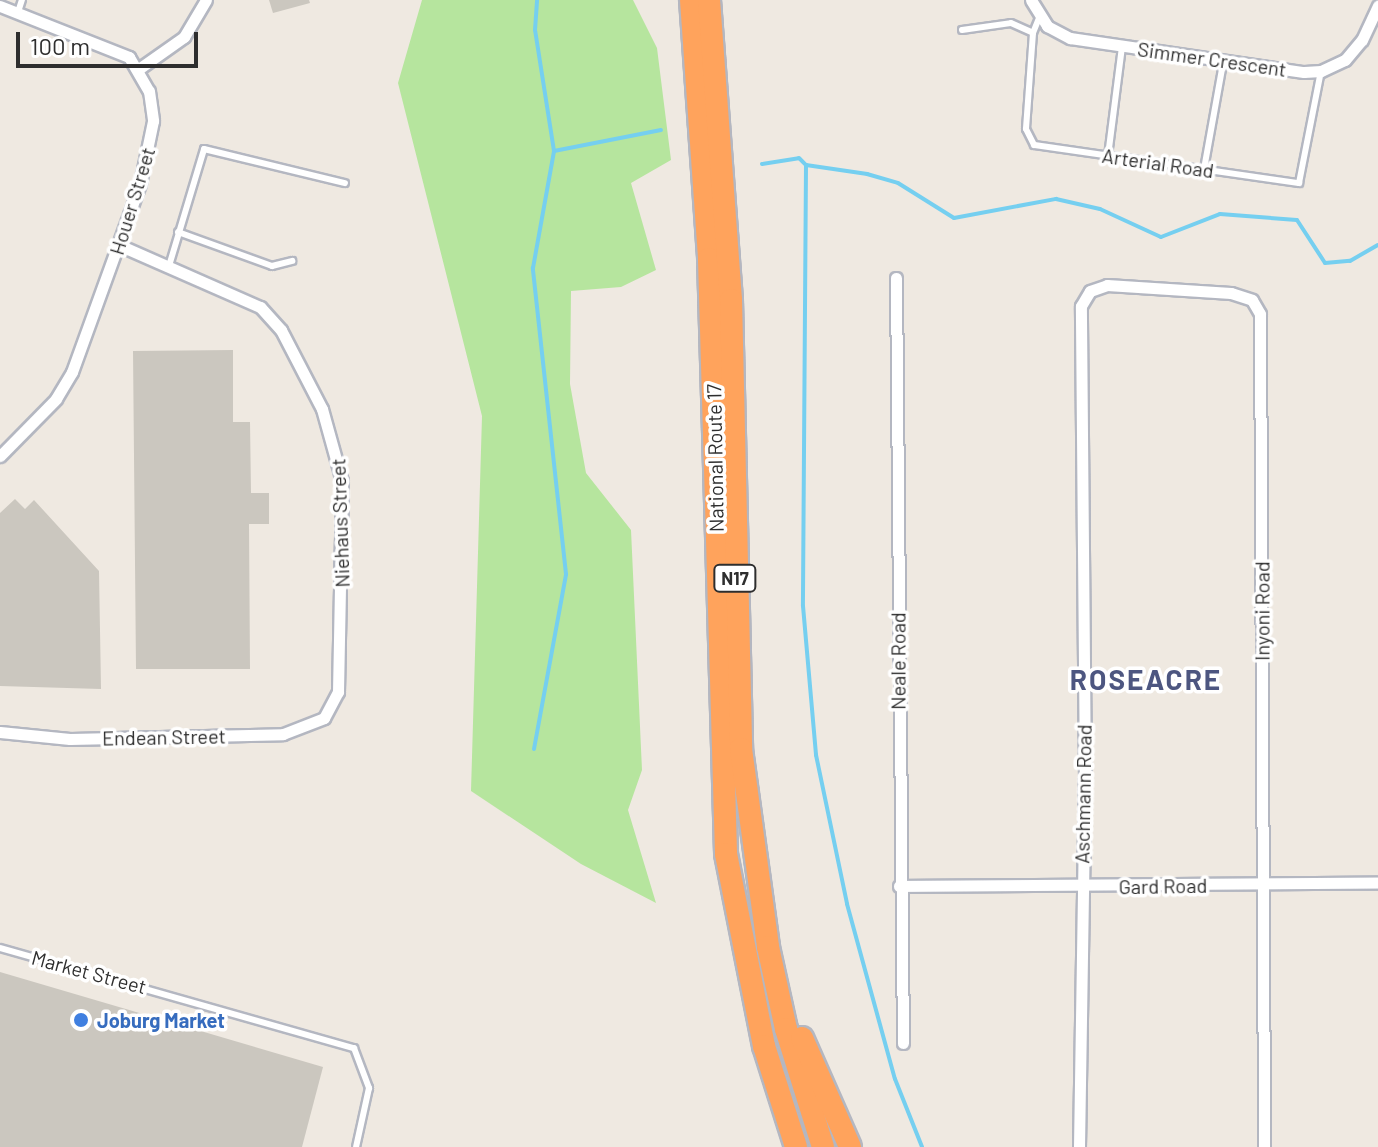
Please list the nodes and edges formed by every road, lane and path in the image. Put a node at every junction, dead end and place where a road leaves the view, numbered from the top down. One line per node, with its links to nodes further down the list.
1 (206, 0): 13 (street)
2 (691, 0): 27 (highway, National Route 17 / N17)
3 (709, 0): 32 (highway, N17)
4 (1031, 0): 8 (street)
5 (0, 6): 6 (street)
6 (20, 6): 13 (street)
7 (1378, 6): 14 (street)
8 (1039, 18): 10 (lane, Arterial Road); 11 (street, Simmer Crescent)
9 (962, 30): 10 (lane)
10 (1033, 33): 15 (lane, Arterial Road)
11 (1122, 47): 12 (street, Simmer Crescent); 15 (lane)
12 (1223, 63): 14 (street, Simmer Crescent); 16 (lane)
13 (140, 68): 19 (street, Houer Street)
14 (1321, 71): 16 (lane, Arterial Road)
15 (1108, 156): 16 (lane, Arterial Road)
16 (1204, 169)
17 (345, 183): 18 (lane)
18 (178, 232): 20 (lane); 21 (lane)
19 (119, 245): 21 (street, Niehaus Street); 24 (street, Houer Street)
20 (292, 261)
21 (169, 266): 25 (street, Niehaus Street)
22 (896, 278): 30 (street, Neale Road)
23 (1081, 346): 29 (street, Inyoni Road); 31 (street, Aschmann Road)
24 (0, 456)
25 (324, 718): 26 (street, Endean Street)
26 (0, 732)
27 (726, 854): 36 (highway); 37 (highway, National Route 17 / N17)
28 (1378, 883): 29 (street, Gard Road)
29 (1260, 885): 31 (street, Gard Road); 41 (street, Inyoni Road)
30 (899, 886): 31 (street, Gard Road); 34 (street, Neale Road)
31 (1080, 886): 40 (street, Aschmann Road)
32 (768, 947): 38 (highway, N17); 39 (highway)
33 (0, 948): 35 (lane, Market Street)
34 (903, 1043)
35 (356, 1147)
36 (782, 1147)
37 (796, 1147)
38 (823, 1147)
39 (850, 1147)
40 (1079, 1147)
41 (1264, 1147)

